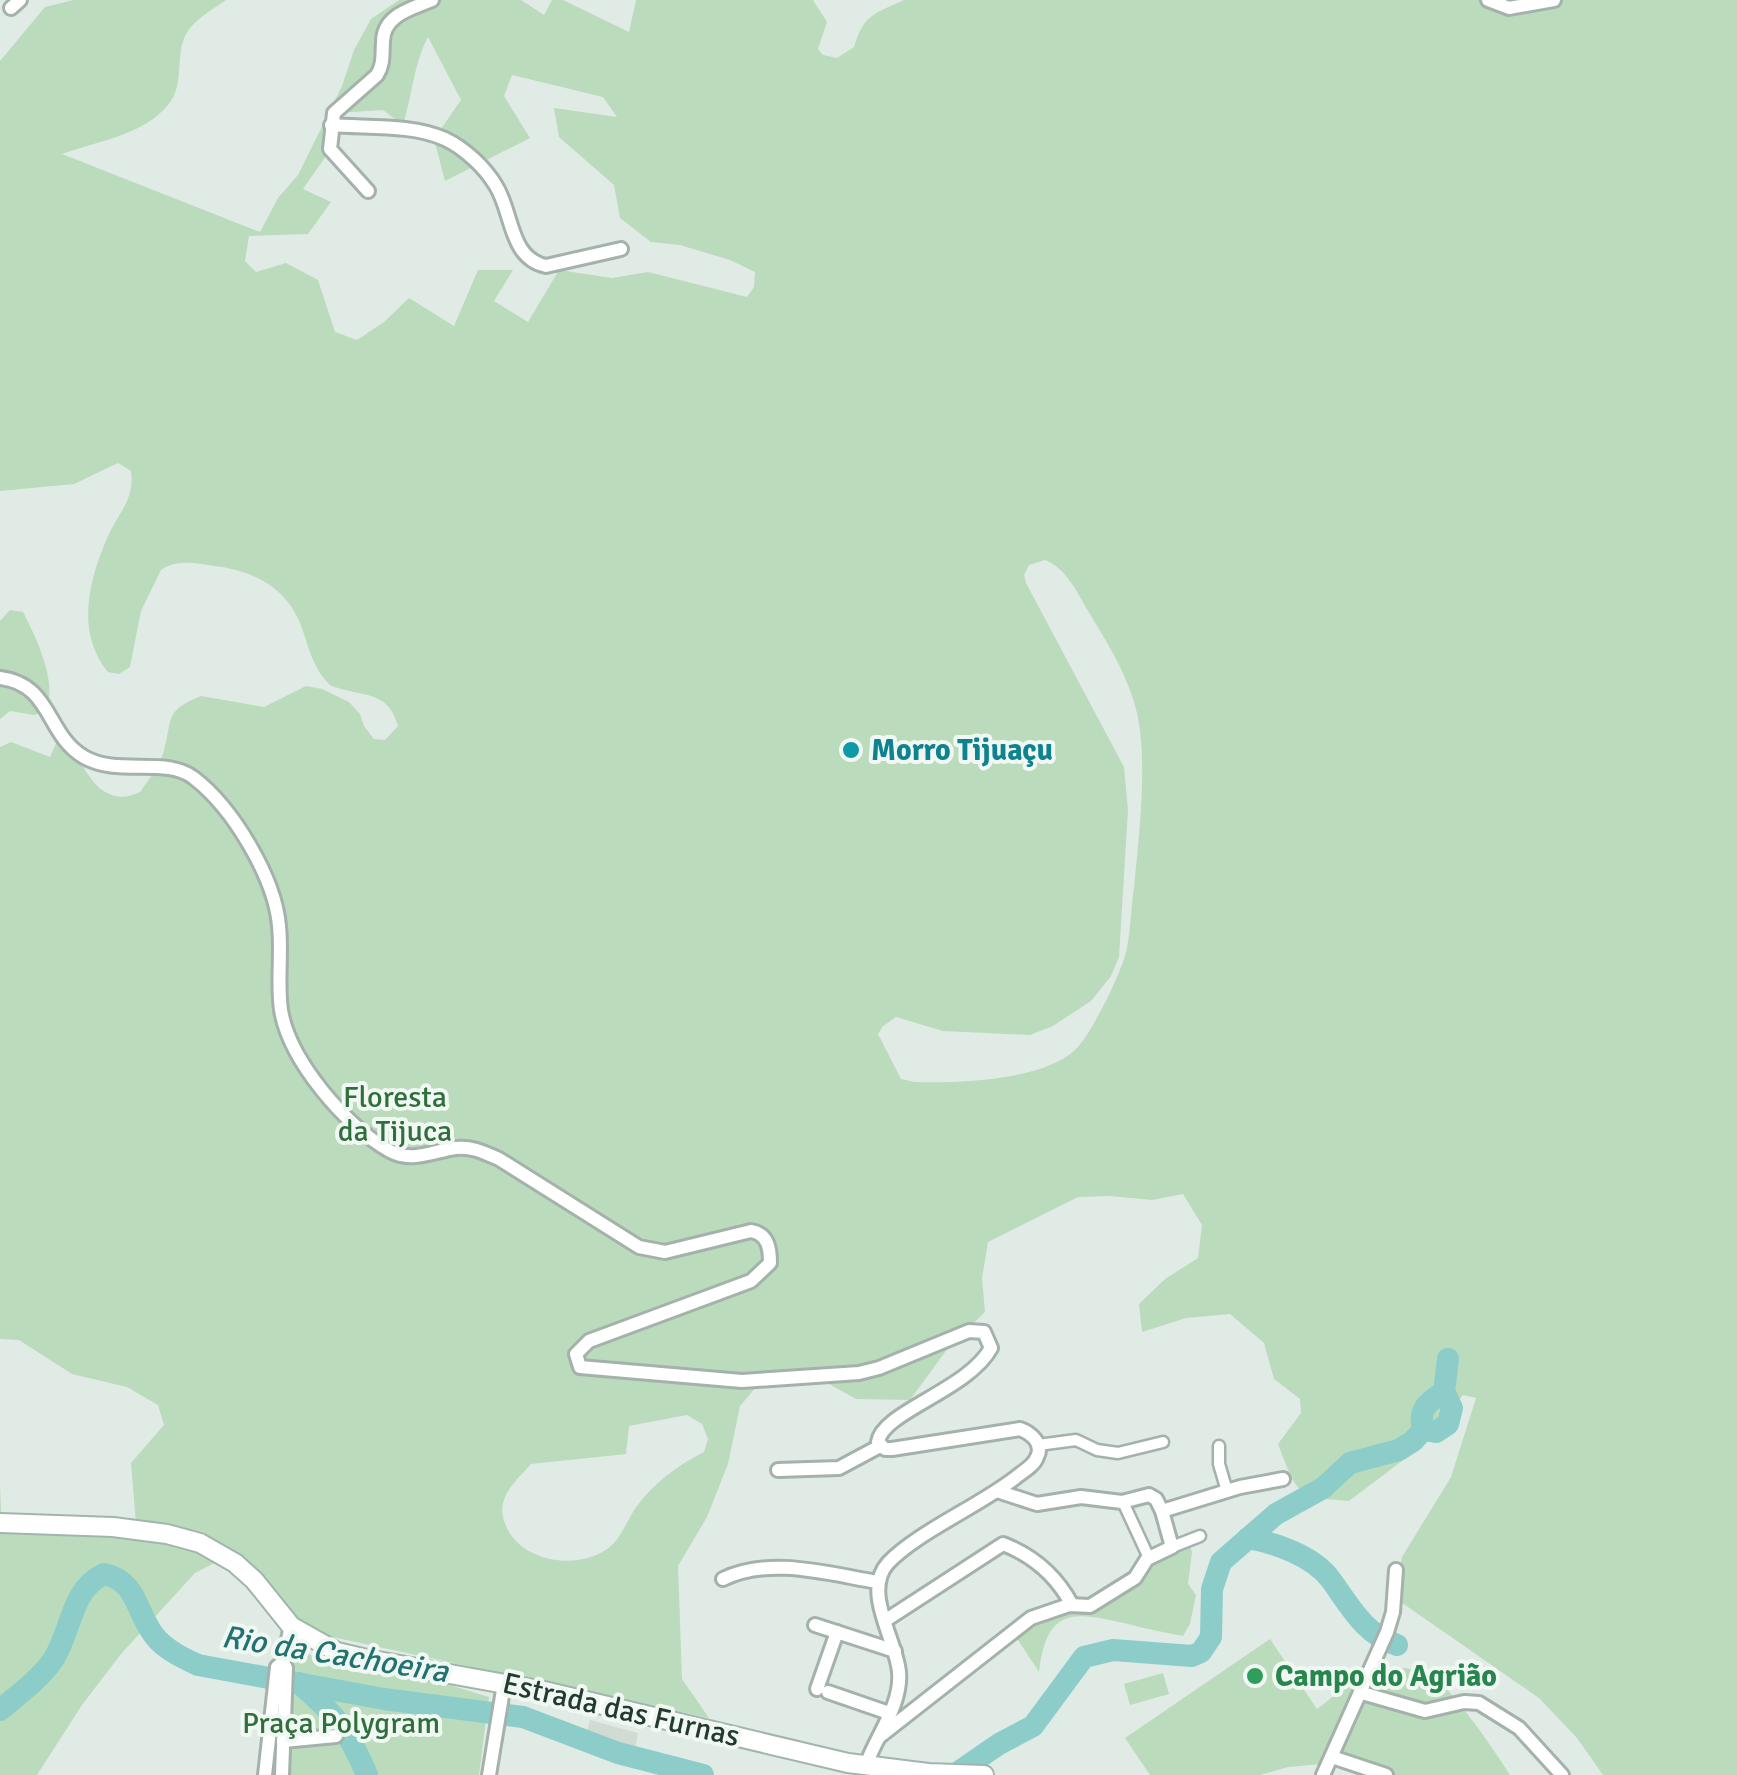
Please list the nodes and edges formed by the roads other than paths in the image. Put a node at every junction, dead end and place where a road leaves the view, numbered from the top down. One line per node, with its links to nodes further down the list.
1 (432, 0): 4 (street)
2 (1488, 0): 3 (street)
3 (1554, 0)
4 (331, 125): 5 (street); 6 (street)
5 (368, 191)
6 (622, 249)
7 (0, 678): 10 (street)
8 (1163, 1442): 9 (street)
9 (1038, 1445): 10 (street); 15 (street)
10 (880, 1446): 12 (street)
11 (1219, 1446): 14 (street)
12 (778, 1470)
13 (1283, 1479): 14 (street)
14 (1226, 1490): 17 (street)
15 (997, 1491): 16 (street); 24 (street)
16 (1123, 1502): 17 (street); 21 (street)
17 (1162, 1511): 20 (street)
18 (0, 1522): 28 (main road, Estrada das Furnas)
19 (1200, 1536): 20 (street)
20 (1172, 1546): 21 (street)
21 (1150, 1558): 25 (street)
22 (1396, 1570): 33 (street)
23 (723, 1579): 24 (street)
24 (878, 1582): 26 (street)
25 (1072, 1605): 26 (street); 36 (street)
26 (886, 1620): 30 (street)
27 (815, 1625): 29 (street)
28 (291, 1626): 31 (street); 32 (main road, Estrada das Furnas)
29 (837, 1632): 30 (street); 34 (street)
30 (895, 1652): 34 (street)
31 (281, 1673): 37 (street); 42 (street)
32 (502, 1693): 39 (main road, Estrada das Furnas); 44 (street)
33 (1362, 1693): 38 (street); 48 (street)
34 (888, 1713): 36 (street)
35 (336, 1736): 37 (street)
36 (876, 1739): 39 (street)
37 (283, 1741): 43 (street)
38 (1332, 1757): 46 (street); 47 (street)
39 (866, 1765): 40 (main road, Estrada das Furnas)
40 (928, 1773): 41 (main road, Estrada das Furnas)
41 (966, 1774): 45 (main road, Estrada das Furnas)
42 (265, 1775)
43 (282, 1775)
44 (489, 1775)
45 (984, 1775)
46 (1323, 1775)
47 (1386, 1775)
48 (1562, 1775)

